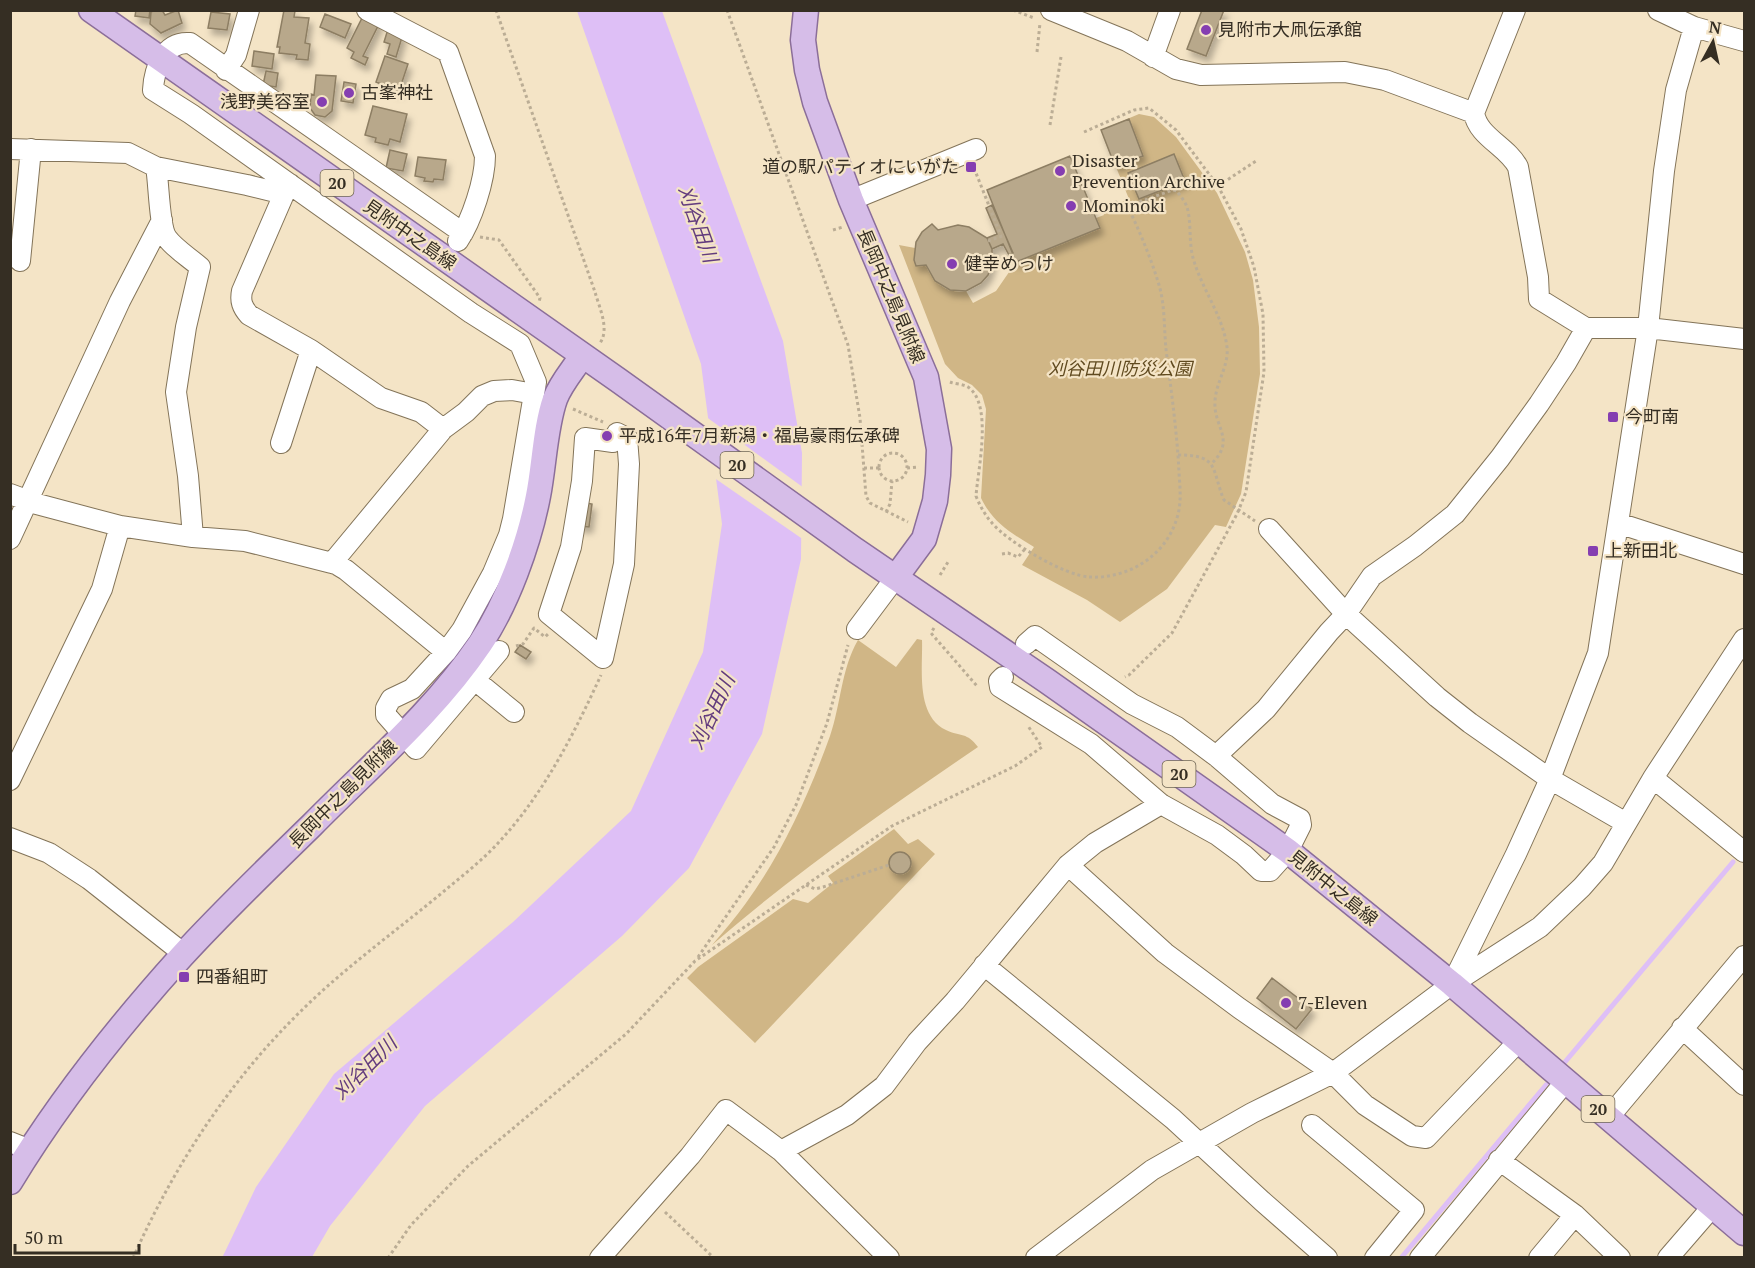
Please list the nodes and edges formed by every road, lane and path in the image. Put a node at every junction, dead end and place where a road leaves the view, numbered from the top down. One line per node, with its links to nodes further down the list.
1 (91, 10): 17 (main road, 見附中之島線 / 20)
2 (249, 10): 18 (street)
3 (367, 10): 18 (street)
4 (496, 10): 43 (path)
5 (727, 10): 53 (path)
6 (806, 10): 29 (main road, 長岡中之島見附線)
7 (1013, 10): 14 (path)
8 (1051, 10): 16 (street)
9 (1170, 10): 16 (street)
10 (1515, 10): 19 (street)
11 (1658, 10): 12 (street)
12 (1688, 20): 13 (street); 40 (street)
13 (1744, 41)
14 (1037, 52)
15 (1061, 57): 20 (path)
16 (1153, 57): 19 (street)
17 (160, 59): 18 (street); 28 (street); 43 (main road, 見附中之島線 / 20)
18 (226, 70)
19 (1474, 113): 39 (street)
20 (1050, 125)
21 (1084, 132): 27 (path)
22 (10, 149): 23 (street)
23 (31, 149): 26 (street); 37 (street)
24 (974, 155): 29 (street); 36 (path)
25 (1256, 161): 27 (path)
26 (156, 167): 28 (street); 32 (street)
27 (1218, 186): 58 (path)
28 (287, 189): 42 (street); 45 (street)
29 (851, 200): 72 (main road, 長岡中之島見附線)
30 (1115, 202): 31 (path)
31 (1128, 206): 50 (path); 51 (path)
32 (162, 220): 57 (street); 64 (street)
33 (845, 227): 34 (path)
34 (833, 230)
35 (499, 240): 38 (path)
36 (988, 241)
37 (20, 261)
38 (539, 304)
39 (1586, 328): 40 (street); 73 (street)
40 (1648, 328): 41 (street); 61 (street)
41 (1744, 339)
42 (311, 350): 48 (street); 49 (street)
43 (590, 351): 72 (main road, 20); 81 (main road, 長岡中之島見附線)
44 (950, 382): 66 (path)
45 (534, 394): 48 (street); 81 (street)
46 (578, 411): 47 (path)
47 (611, 425)
48 (443, 429): 69 (street)
49 (281, 442)
50 (1178, 455): 51 (path); 66 (path)
51 (1211, 464): 58 (path)
52 (919, 467): 55 (path)
53 (864, 468): 54 (path); 59 (path)
54 (880, 468): 55 (path); 56 (path)
55 (907, 468): 56 (path)
56 (892, 481): 59 (path)
57 (19, 498): 62 (street); 65 (street)
58 (1239, 511): 84 (path)
59 (886, 512): 60 (path)
60 (910, 523)
61 (1618, 523): 70 (street); 91 (street)
62 (120, 526): 64 (street); 92 (street)
63 (1269, 529): 73 (street)
64 (193, 537): 69 (street)
65 (10, 539)
66 (1025, 549): 67 (path)
67 (1002, 554)
68 (948, 562): 71 (path)
69 (332, 563): 81 (street)
70 (1744, 564)
71 (940, 575)
72 (896, 578): 76 (street); 96 (main road, 見附中之島線 / 20)
73 (1346, 614): 89 (street); 91 (street)
74 (560, 622): 74 (street); 78 (path)
75 (936, 625): 85 (path)
76 (857, 629): 103 (path)
77 (1744, 639): 90 (street)
78 (523, 644)
79 (1026, 644): 89 (street)
80 (499, 651): 81 (street)
81 (463, 664): 86 (street); 88 (main road, 長岡中之島見附線); 88 (street)
82 (605, 666): 122 (path)
83 (1003, 677): 93 (street)
84 (1124, 677)
85 (977, 686)
86 (514, 712)
87 (1022, 718): 100 (path)
88 (403, 735): 101 (main road, 長岡中之島見附線)
89 (1216, 756): 96 (street)
90 (1653, 778): 94 (street); 97 (street)
91 (1550, 779): 94 (street); 105 (street)
92 (10, 780)
93 (1161, 804): 96 (street); 99 (street)
94 (1626, 823): 105 (street)
95 (10, 838): 101 (street)
96 (1288, 851): 105 (main road, 見附中之島線 / 20)
97 (1744, 852)
98 (889, 865): 100 (path)
99 (1068, 865): 104 (street); 108 (street)
100 (806, 885): 103 (path)
101 (184, 954): 114 (main road, 長岡中之島見附線)
102 (1743, 960): 106 (street)
103 (695, 961): 123 (path)
104 (984, 965): 113 (street); 115 (street)
105 (1452, 984): 107 (main road, 見附中之島線 / 20); 108 (street)
106 (1682, 1028): 110 (street); 111 (street)
107 (1518, 1042): 108 (street); 109 (main road, 見附中之島線 / 20)
108 (1333, 1073): 113 (street)
109 (1566, 1081): 111 (main road, 見附中之島線 / 20); 116 (street)
110 (1744, 1085)
111 (1609, 1118): 119 (main road, 見附中之島線 / 20)
112 (1311, 1125): 129 (street)
113 (1198, 1143): 127 (street); 128 (street)
114 (20, 1146): 117 (main road, 長岡中之島見附線)
115 (781, 1151): 118 (street); 126 (street)
116 (1499, 1160): 120 (street); 130 (street)
117 (10, 1182)
118 (652, 1200): 124 (street); 125 (path)
119 (1713, 1206): 121 (main road, 見附中之島線 / 20); 133 (street)
120 (1575, 1215): 131 (street); 132 (street)
121 (1744, 1233)
122 (133, 1257)
123 (388, 1257)
124 (600, 1257)
125 (714, 1257)
126 (889, 1257)
127 (1036, 1257)
128 (1327, 1257)
129 (1375, 1257)
130 (1420, 1257)
131 (1539, 1257)
132 (1620, 1257)
133 (1668, 1257)

